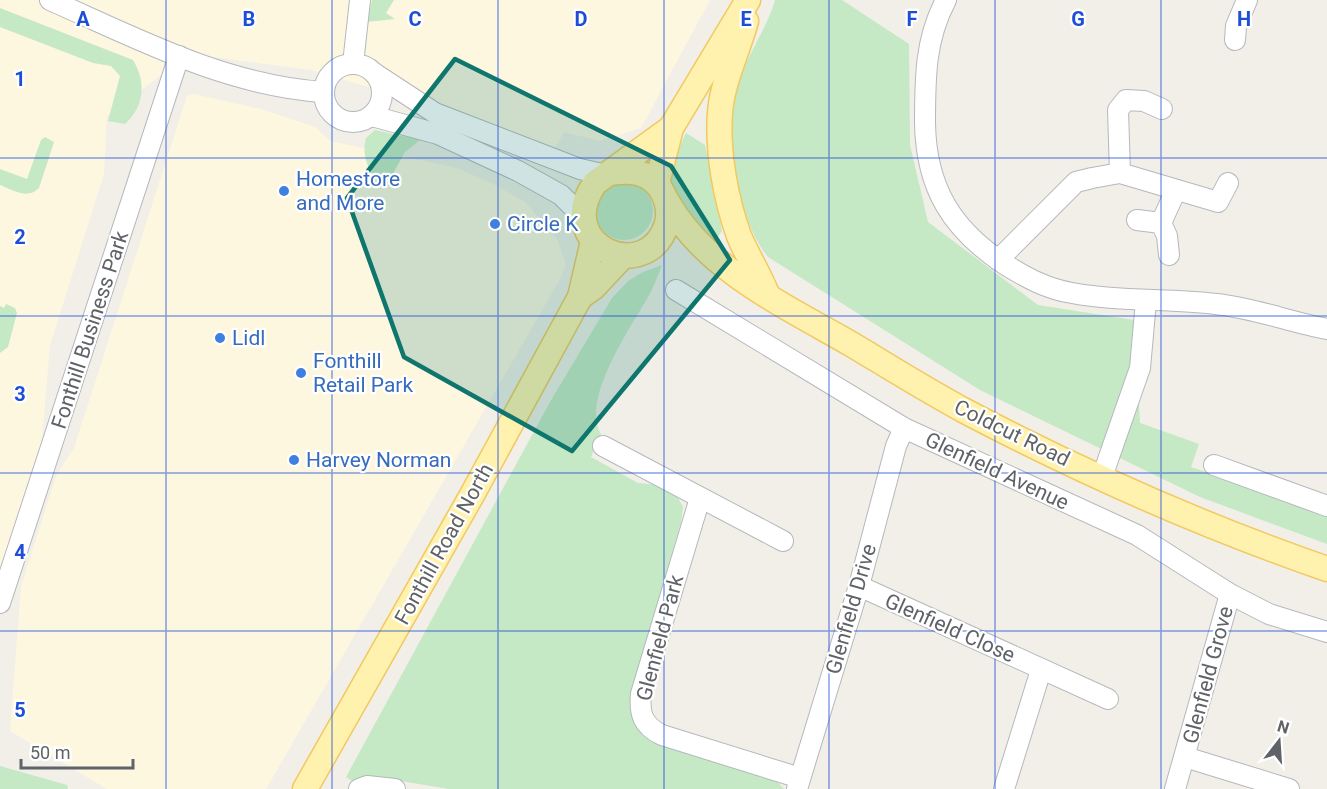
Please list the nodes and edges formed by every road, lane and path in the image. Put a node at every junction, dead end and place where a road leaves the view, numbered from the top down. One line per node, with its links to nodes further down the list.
1 (50, 0): 7 (street)
2 (360, 0): 8 (street)
3 (749, 0): 13 (main road); 29 (main road)
4 (946, 0): 26 (street)
5 (1247, 0): 6 (street)
6 (1235, 40)
7 (179, 57): 10 (street); 43 (street, Fonthill Business Park)
8 (353, 64): 9 (street); 10 (street)
9 (374, 73): 12 (street); 14 (street)
10 (324, 92): 12 (street)
11 (1162, 109): 15 (street)
12 (372, 116): 19 (street)
13 (671, 128): 14 (main road); 18 (main road)
14 (608, 174): 18 (main road); 19 (main road)
15 (1120, 174): 17 (street); 26 (street)
16 (1228, 183): 17 (street)
17 (1176, 190): 21 (street)
18 (662, 192): 23 (main road); 27 (main road)
19 (583, 217): 22 (main road)
20 (1137, 220): 21 (street)
21 (1161, 223): 24 (street)
22 (593, 241): 25 (main road); 30 (main road, Fonthill Road North)
23 (646, 250): 25 (main road); 27 (main road)
24 (1168, 255)
25 (623, 256): 30 (main road, Fonthill Road North)
26 (998, 260): 31 (street)
27 (714, 261): 29 (main road, Coldcut Road)
28 (676, 290): 33 (street, Glenfield Avenue)
29 (767, 294): 36 (main road, Coldcut Road)
30 (580, 297): 49 (main road, Fonthill Road North)
31 (1146, 301): 32 (street); 36 (street)
32 (1327, 328)
33 (904, 428): 41 (street, Glenfield Drive); 42 (street, Glenfield Avenue)
34 (603, 446): 37 (street)
35 (1214, 465): 38 (street)
36 (1102, 477): 40 (main road, Coldcut Road)
37 (700, 498): 39 (street); 48 (street, Glenfield Park)
38 (1327, 506)
39 (783, 541)
40 (1327, 569)
41 (859, 586): 45 (street, Glenfield Close); 48 (street, Glenfield Drive)
42 (1230, 594): 44 (street, Glenfield Avenue); 47 (street, Glenfield Grove)
43 (0, 603)
44 (1327, 632)
45 (1041, 670): 46 (street, Glenfield Close); 52 (street, Glenfield Close)
46 (1108, 699)
47 (1185, 757): 53 (street, Glenfield Grove); 54 (street, Glenfield Grove)
48 (798, 783)
49 (305, 789)
50 (359, 789): 51 (street)
51 (396, 789)
52 (1004, 789)
53 (1174, 789)
54 (1289, 789)

